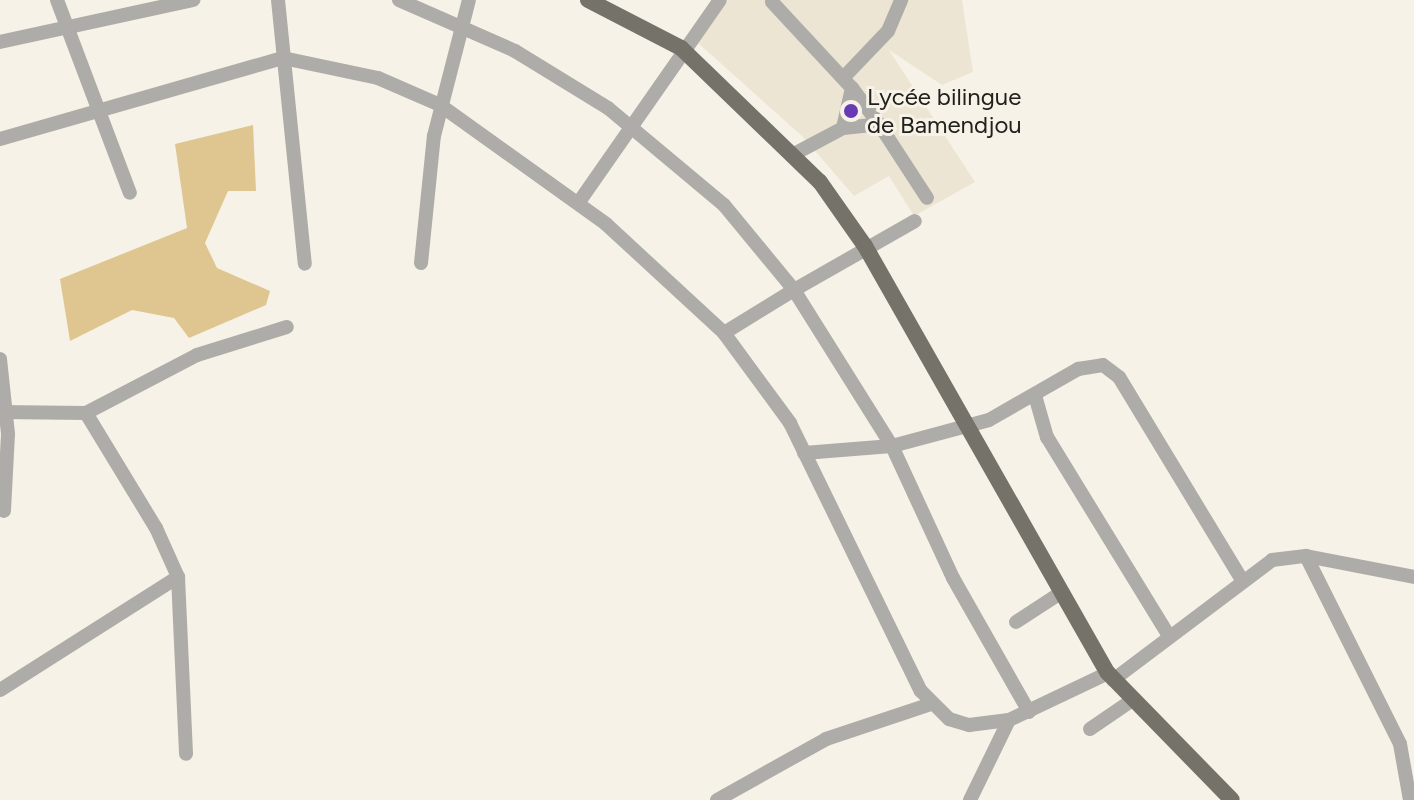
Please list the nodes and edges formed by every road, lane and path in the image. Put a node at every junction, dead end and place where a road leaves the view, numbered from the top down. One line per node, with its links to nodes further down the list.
1 (57, 0): 11 (street)
2 (193, 0): 11 (street)
3 (278, 0): 14 (street)
4 (399, 0): 10 (street)
5 (469, 0): 10 (street)
6 (588, 0): 13 (main road)
7 (901, 0): 15 (street)
8 (714, 2): 13 (street)
9 (772, 2): 15 (street)
10 (461, 26): 16 (street); 19 (street)
11 (68, 31): 12 (street); 17 (street)
12 (0, 42)
13 (681, 48): 19 (street); 22 (main road)
14 (283, 58): 16 (street); 17 (street); 29 (street)
15 (849, 82): 18 (street); 20 (street)
16 (440, 105): 25 (street); 28 (street)
17 (96, 109): 21 (street); 23 (street)
18 (879, 124): 20 (street); 24 (street)
19 (631, 127): 25 (street); 30 (street)
20 (843, 128): 22 (street)
21 (0, 139)
22 (796, 153): 27 (main road)
23 (130, 193)
24 (927, 198)
25 (579, 202): 32 (street)
26 (915, 221): 27 (street)
27 (865, 246): 30 (street); 37 (main road)
28 (421, 263)
29 (305, 264)
30 (794, 290): 32 (street); 38 (street)
31 (287, 327): 36 (street)
32 (724, 333): 39 (street)
33 (0, 359): 35 (street)
34 (1036, 399): 37 (street); 44 (street); 47 (street)
35 (4, 412): 36 (street); 40 (street)
36 (86, 413): 42 (street)
37 (964, 427): 38 (street); 45 (main road)
38 (892, 446): 39 (street); 52 (street)
39 (804, 453): 51 (street)
40 (4, 511)
41 (1306, 556): 43 (street); 44 (street); 59 (street)
42 (178, 577): 49 (street); 55 (street)
43 (1414, 577)
44 (1242, 580): 47 (street)
45 (1059, 594): 46 (street); 48 (main road)
46 (1016, 622)
47 (1169, 636): 48 (street)
48 (1111, 677): 50 (main road); 52 (street)
49 (0, 690)
50 (1131, 701): 54 (street); 58 (main road)
51 (931, 704): 53 (street); 56 (street)
52 (1029, 712): 53 (street)
53 (1009, 720): 57 (street)
54 (1090, 729)
55 (186, 754)
56 (717, 800)
57 (970, 800)
58 (1232, 800)
59 (1410, 800)

